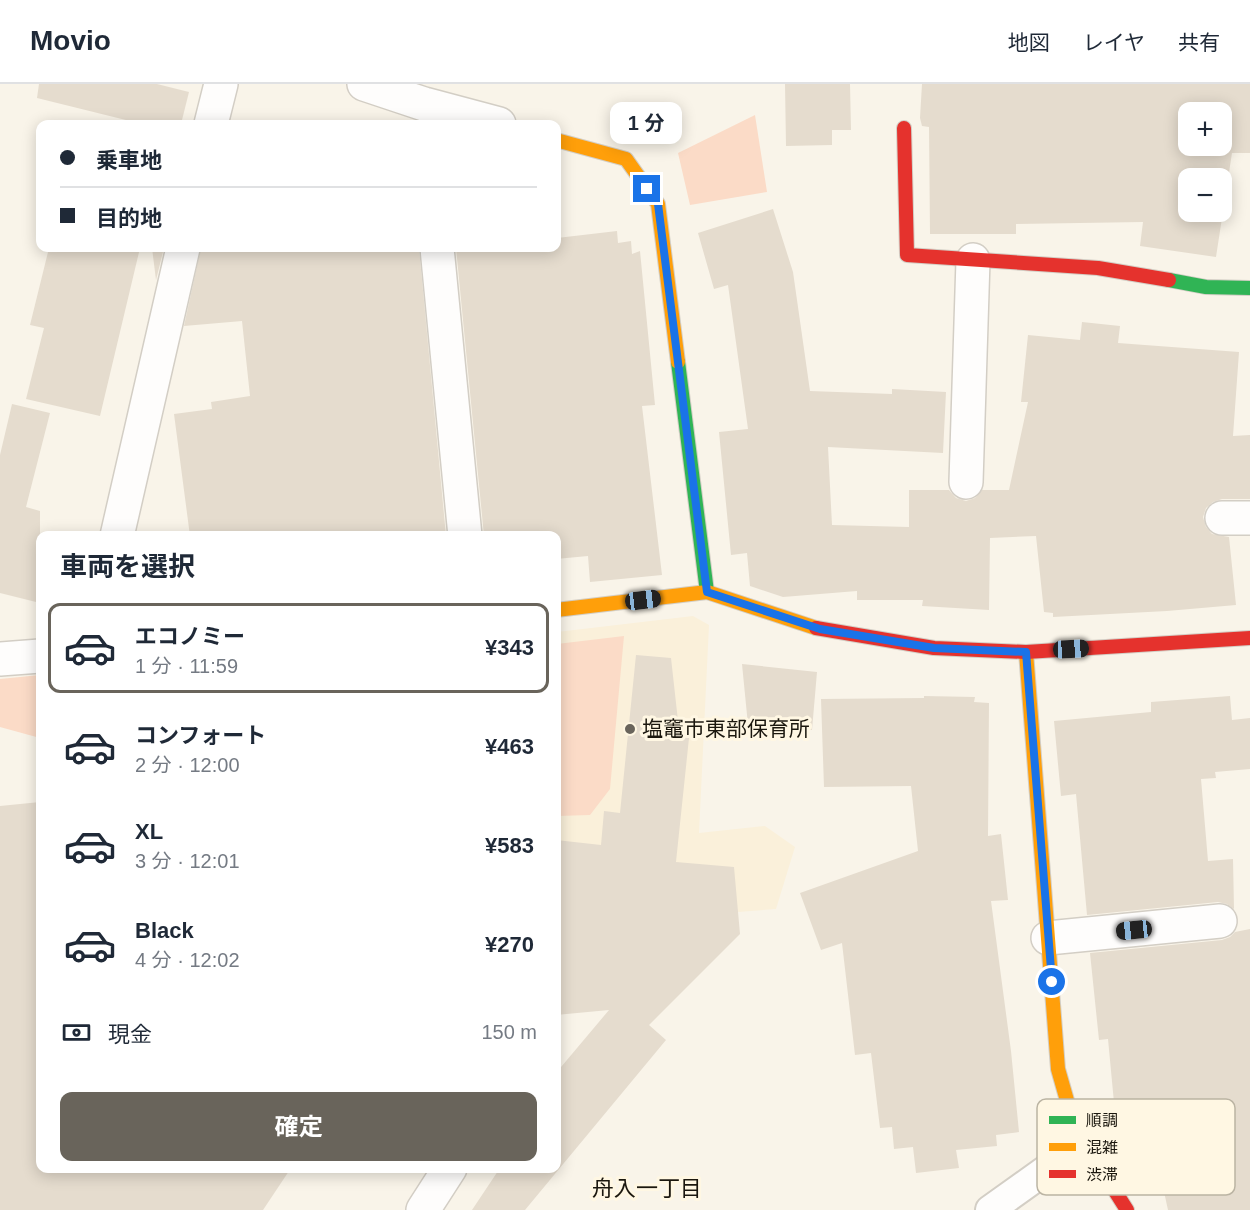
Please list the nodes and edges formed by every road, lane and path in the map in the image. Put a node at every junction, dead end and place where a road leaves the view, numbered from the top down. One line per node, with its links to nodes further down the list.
1 (220, 84): 4 (street)
2 (364, 84): 3 (street)
3 (425, 114): 5 (street)
4 (212, 120)
5 (469, 120)
6 (904, 128): 10 (street)
7 (561, 141): 15 (street)
8 (182, 252): 13 (street)
9 (437, 252): 14 (street)
10 (973, 260): 11 (street); 12 (street)
11 (1250, 288)
12 (966, 482)
13 (118, 531)
14 (465, 531)
15 (707, 592): 16 (street); 18 (street)
16 (561, 609)
17 (1250, 638): 18 (street)
18 (1026, 652): 22 (street)
19 (36, 656): 20 (street)
20 (0, 659)
21 (1220, 921): 22 (street)
22 (1048, 938): 23 (street)
23 (1067, 1099)
24 (447, 1173): 27 (street)
25 (1037, 1176): 28 (lane)
26 (1118, 1195): 29 (street)
27 (423, 1210)
28 (990, 1210)
29 (1127, 1210)

